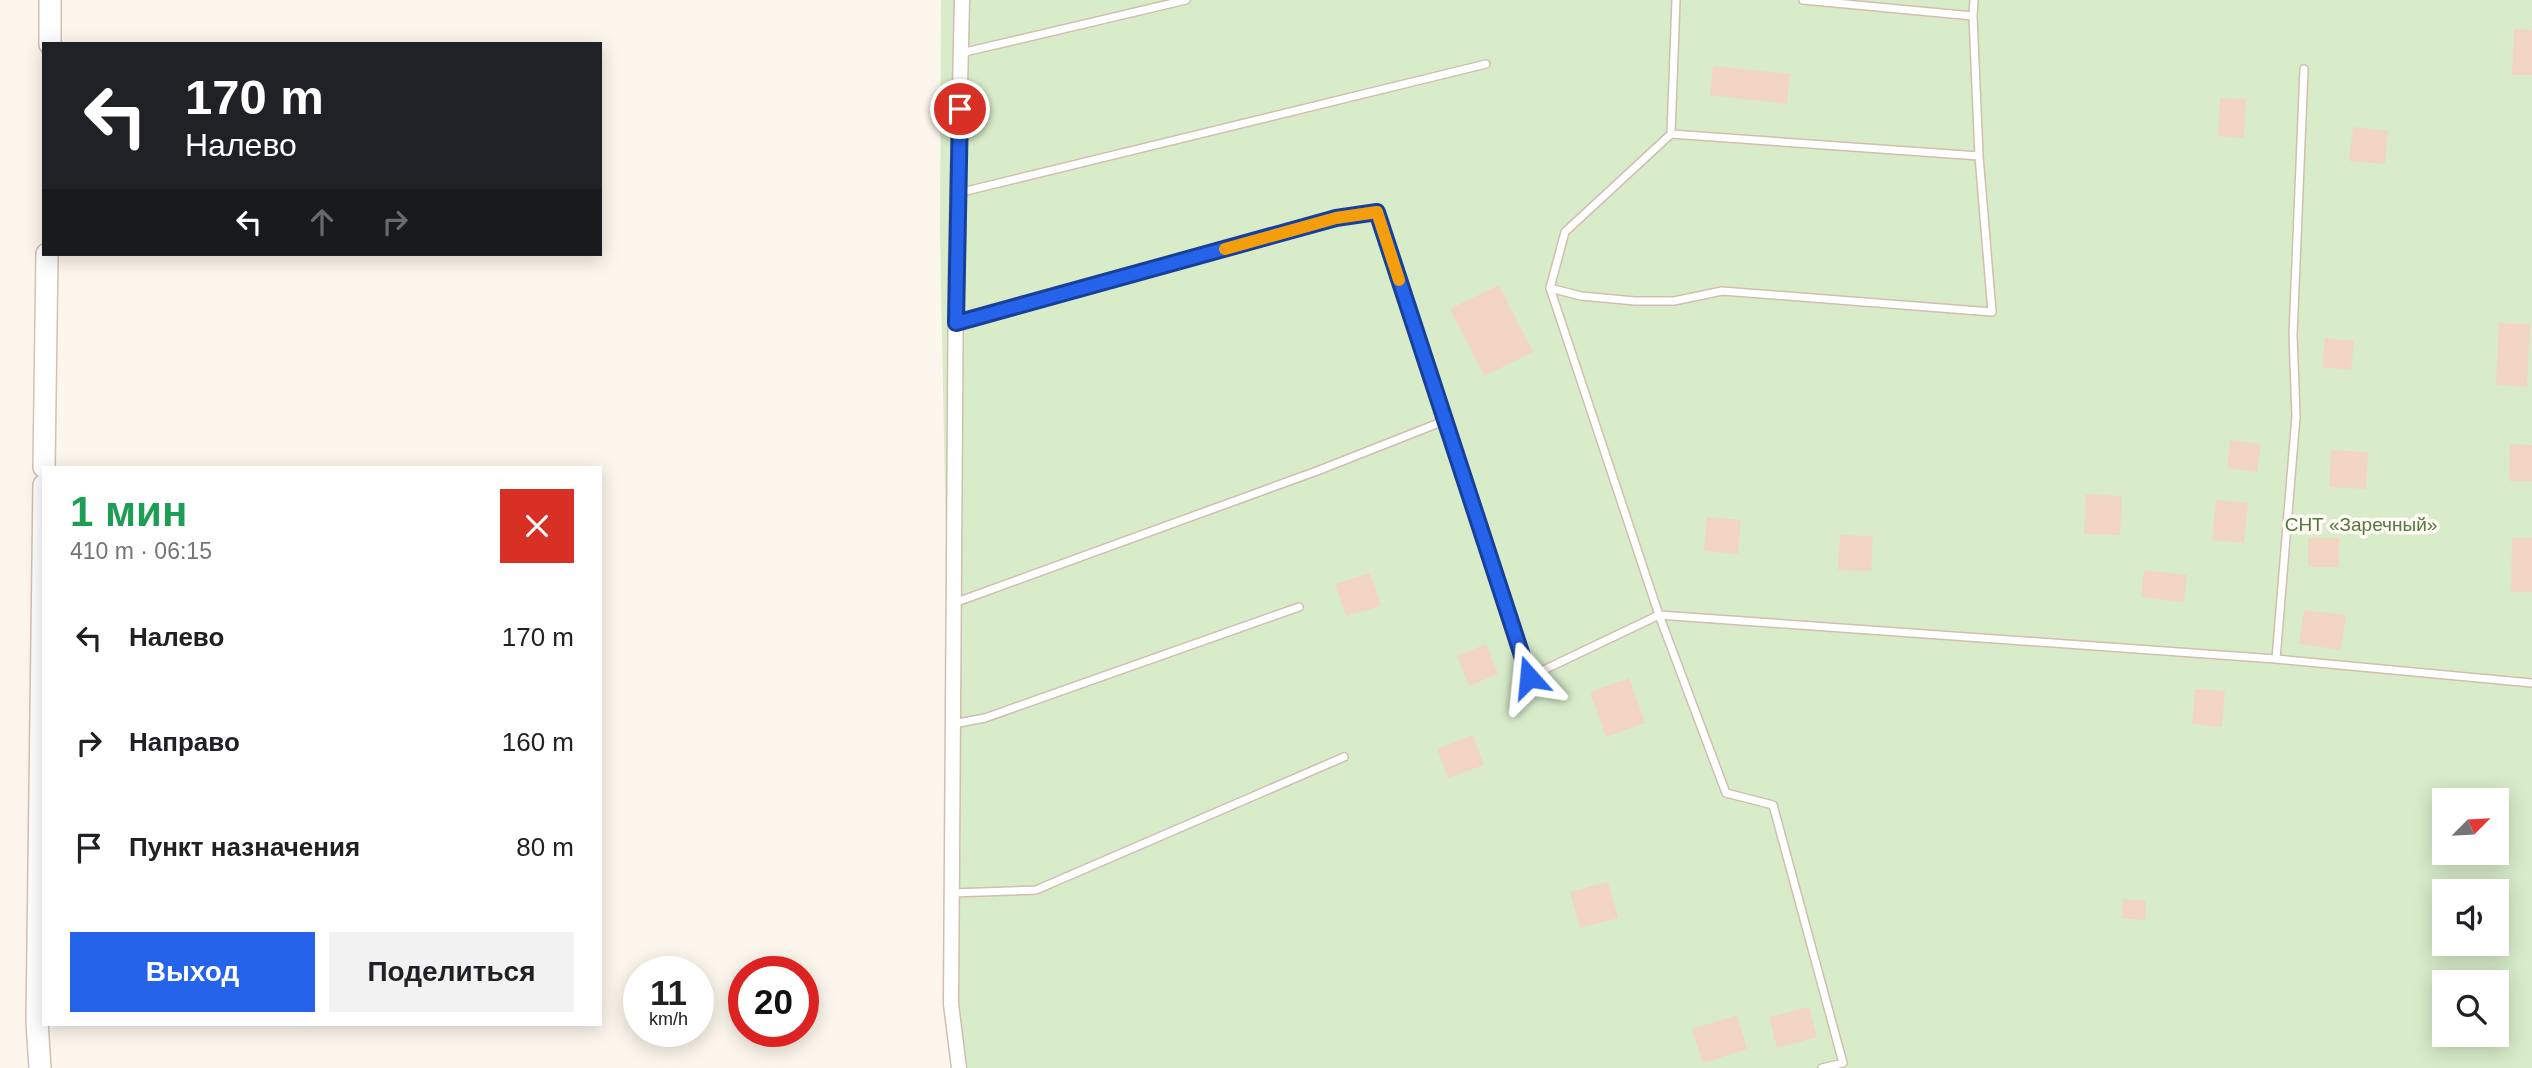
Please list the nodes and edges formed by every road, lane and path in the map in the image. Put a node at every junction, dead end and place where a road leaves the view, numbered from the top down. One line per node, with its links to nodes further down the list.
1 (50, 0): 8 (street)
2 (962, 0): 9 (street)
3 (1186, 0): 9 (lane)
4 (1676, 0): 12 (lane)
5 (1803, 0): 7 (lane)
6 (1974, 0): 7 (lane)
7 (1973, 16): 13 (lane)
8 (50, 42)
9 (961, 53): 14 (street)
10 (1486, 64): 14 (lane)
11 (2304, 69): 24 (lane)
12 (1671, 134): 13 (lane); 16 (lane)
13 (1979, 156): 16 (lane)
14 (958, 193): 17 (street)
15 (47, 256): 19 (street)
16 (1550, 288): 22 (lane)
17 (956, 323): 18 (lane); 20 (street)
18 (1444, 421): 20 (lane); 22 (lane)
19 (44, 466)
20 (954, 604): 26 (street)
21 (1299, 607): 26 (lane)
22 (1659, 615): 24 (lane); 31 (lane)
23 (42, 638): 29 (street)
24 (2276, 659): 25 (lane)
25 (2532, 683)
26 (953, 724): 28 (street)
27 (1344, 757): 28 (lane)
28 (951, 892): 30 (street)
29 (40, 1068)
30 (959, 1068)
31 (1822, 1068)

